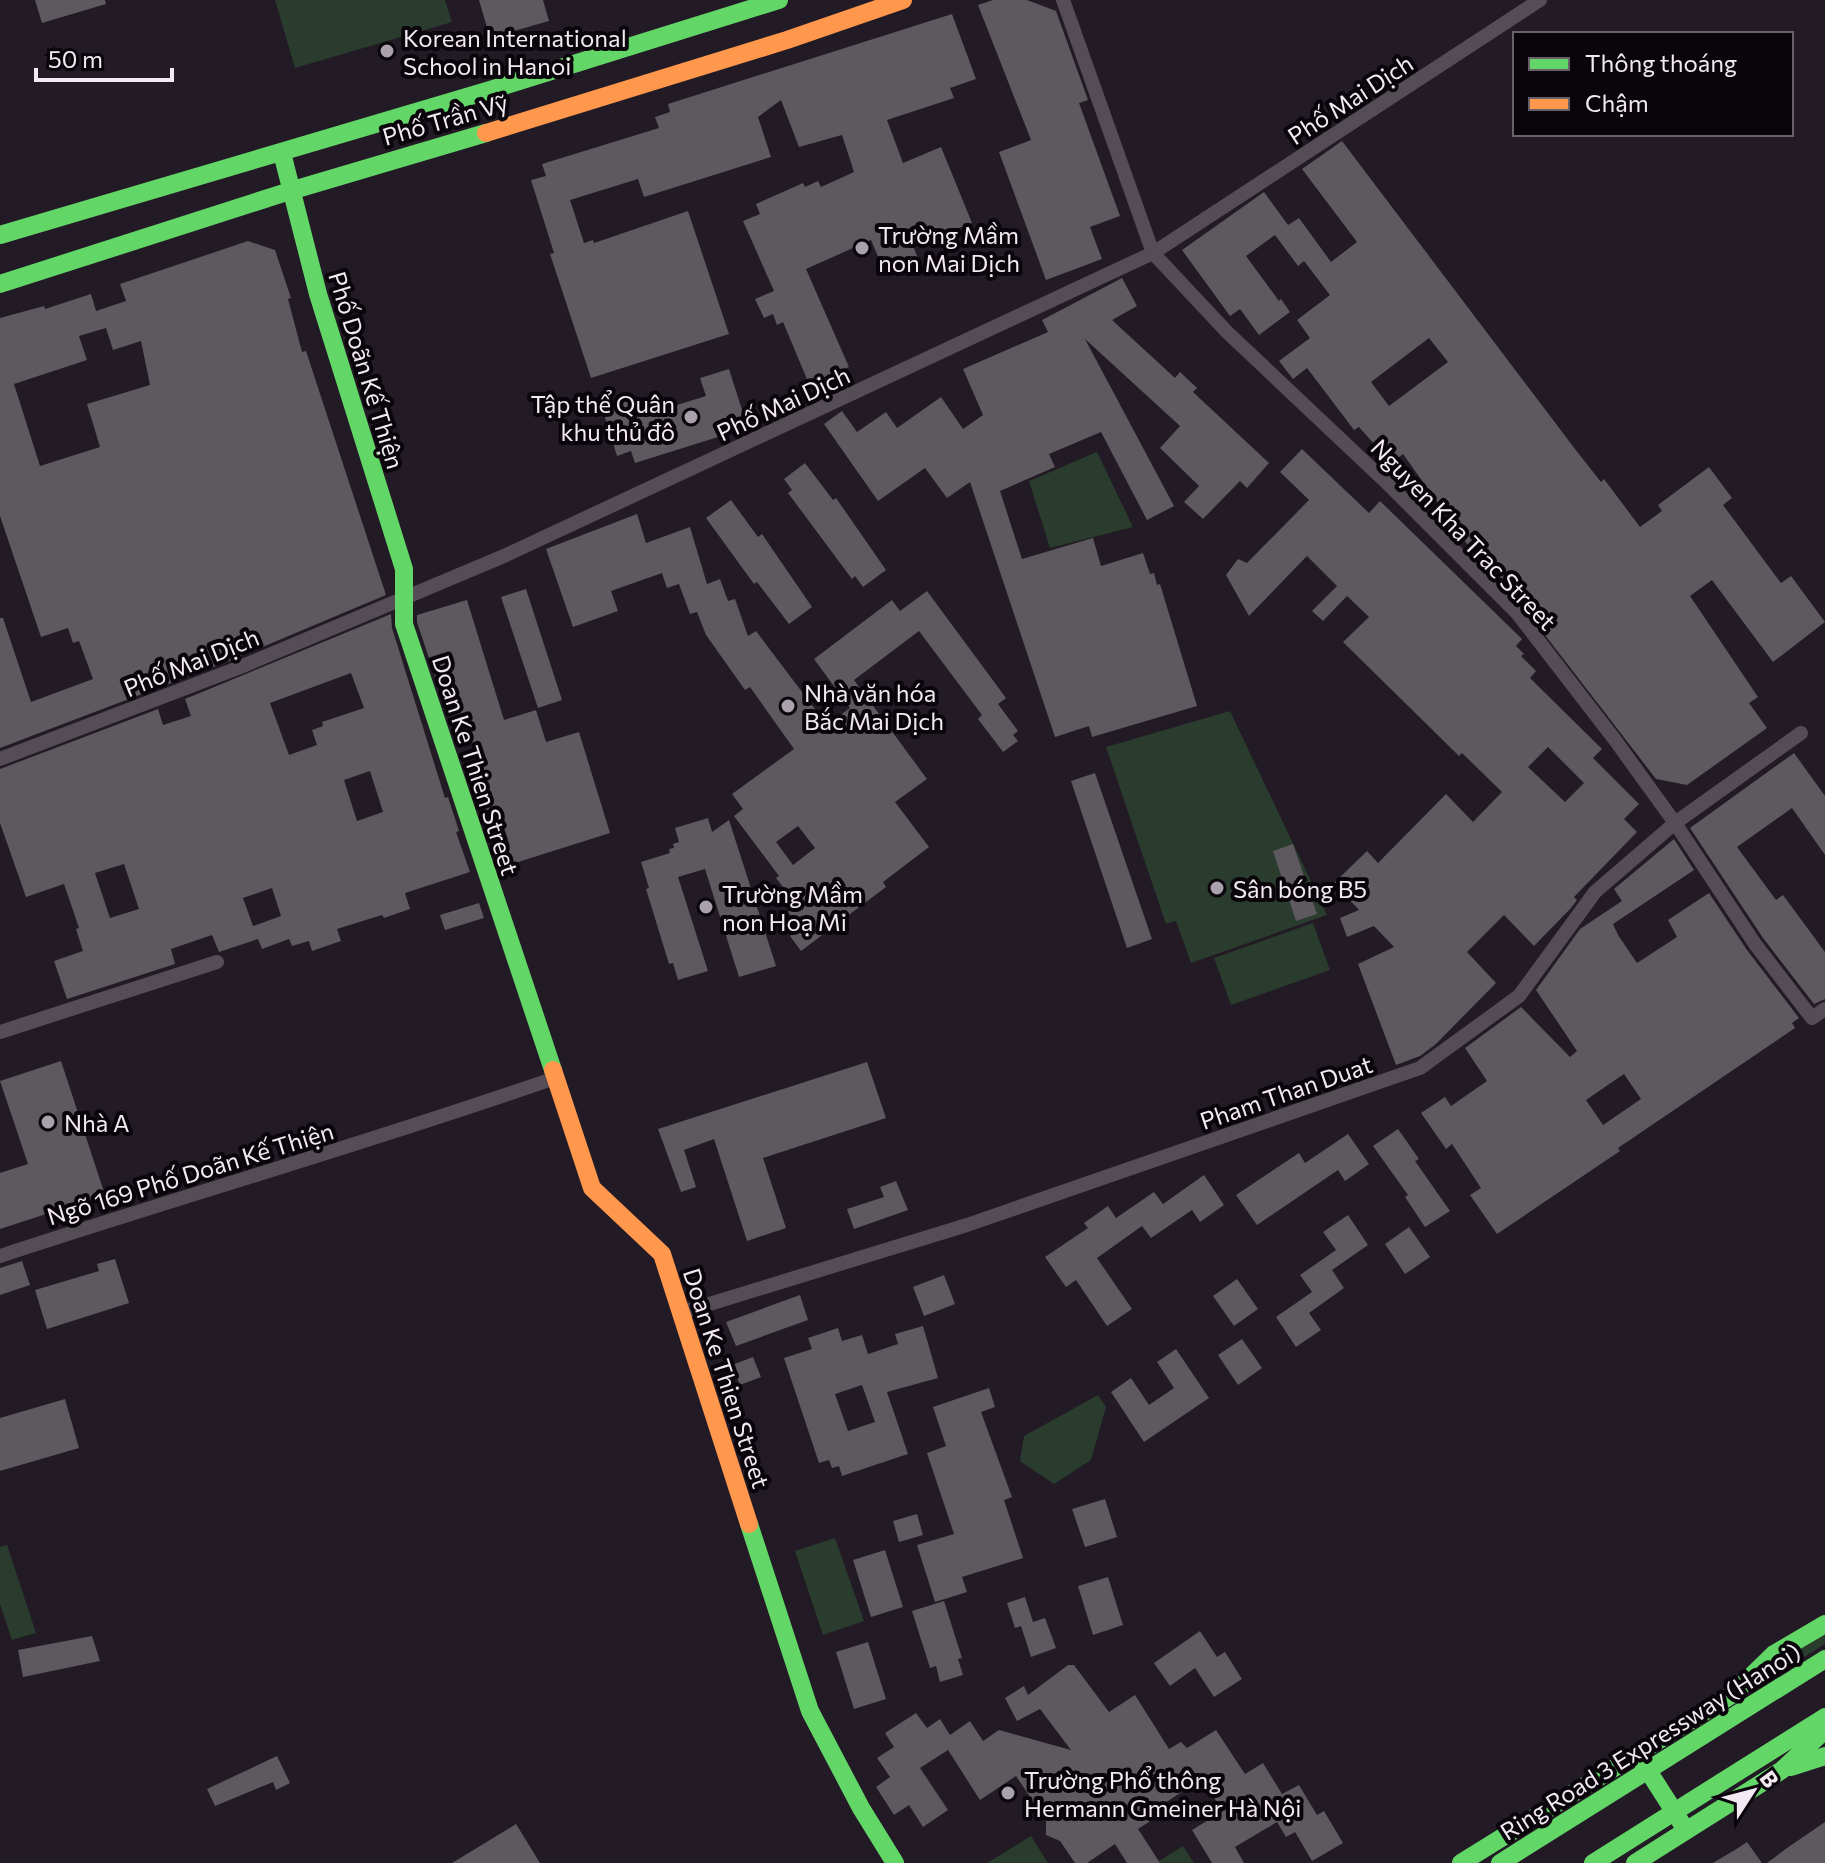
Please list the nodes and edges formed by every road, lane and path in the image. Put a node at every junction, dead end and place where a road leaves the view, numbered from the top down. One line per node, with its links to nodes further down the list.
1 (779, 0): 5 (main road, Phố Trần Vỹ)
2 (903, 0): 6 (main road, Phố Trần Vỹ)
3 (1063, 0): 8 (street)
4 (1540, 0): 8 (street, Phố Mai Dịch)
5 (282, 153): 6 (main road, Phố Doãn Kế Thiện); 7 (main road, Phố Trần Vỹ)
6 (290, 191): 9 (main road, Phố Trần Vỹ); 10 (main road, Phố Doãn Kế Thiện)
7 (0, 235)
8 (1153, 253): 10 (street, Phố Mai Dịch); 13 (street, Nguyen Kha Trac Street)
9 (0, 284)
10 (403, 600): 12 (street, Phố Mai Dịch); 17 (main road, Doan Ke Thien Street)
11 (1801, 733): 13 (street, Pham Than Duat)
12 (0, 759)
13 (1675, 823): 15 (street, Nguyen Kha Trac Street); 19 (street, Pham Than Duat)
14 (217, 962): 16 (street)
15 (1825, 1009)
16 (0, 1032)
17 (555, 1078): 18 (street, Ngõ 169 Phố Doãn Kế Thiện); 19 (main road, Doan Ke Thien Street)
18 (0, 1256)
19 (680, 1313): 29 (main road, Doan Ke Thien Street)
20 (1825, 1624): 22 (main road)
21 (1825, 1656): 22 (main road); 31 (main road, Ring Road 3 Expressway (Hanoi))
22 (1733, 1694): 25 (main road)
23 (1825, 1717): 32 (main road)
24 (1825, 1730): 27 (main road)
25 (1637, 1754): 28 (main road); 30 (main road)
26 (1825, 1756): 27 (main road)
27 (1782, 1770): 28 (main road)
28 (1686, 1830): 33 (main road)
29 (895, 1863)
30 (1461, 1863)
31 (1500, 1863)
32 (1593, 1863)
33 (1635, 1863)

